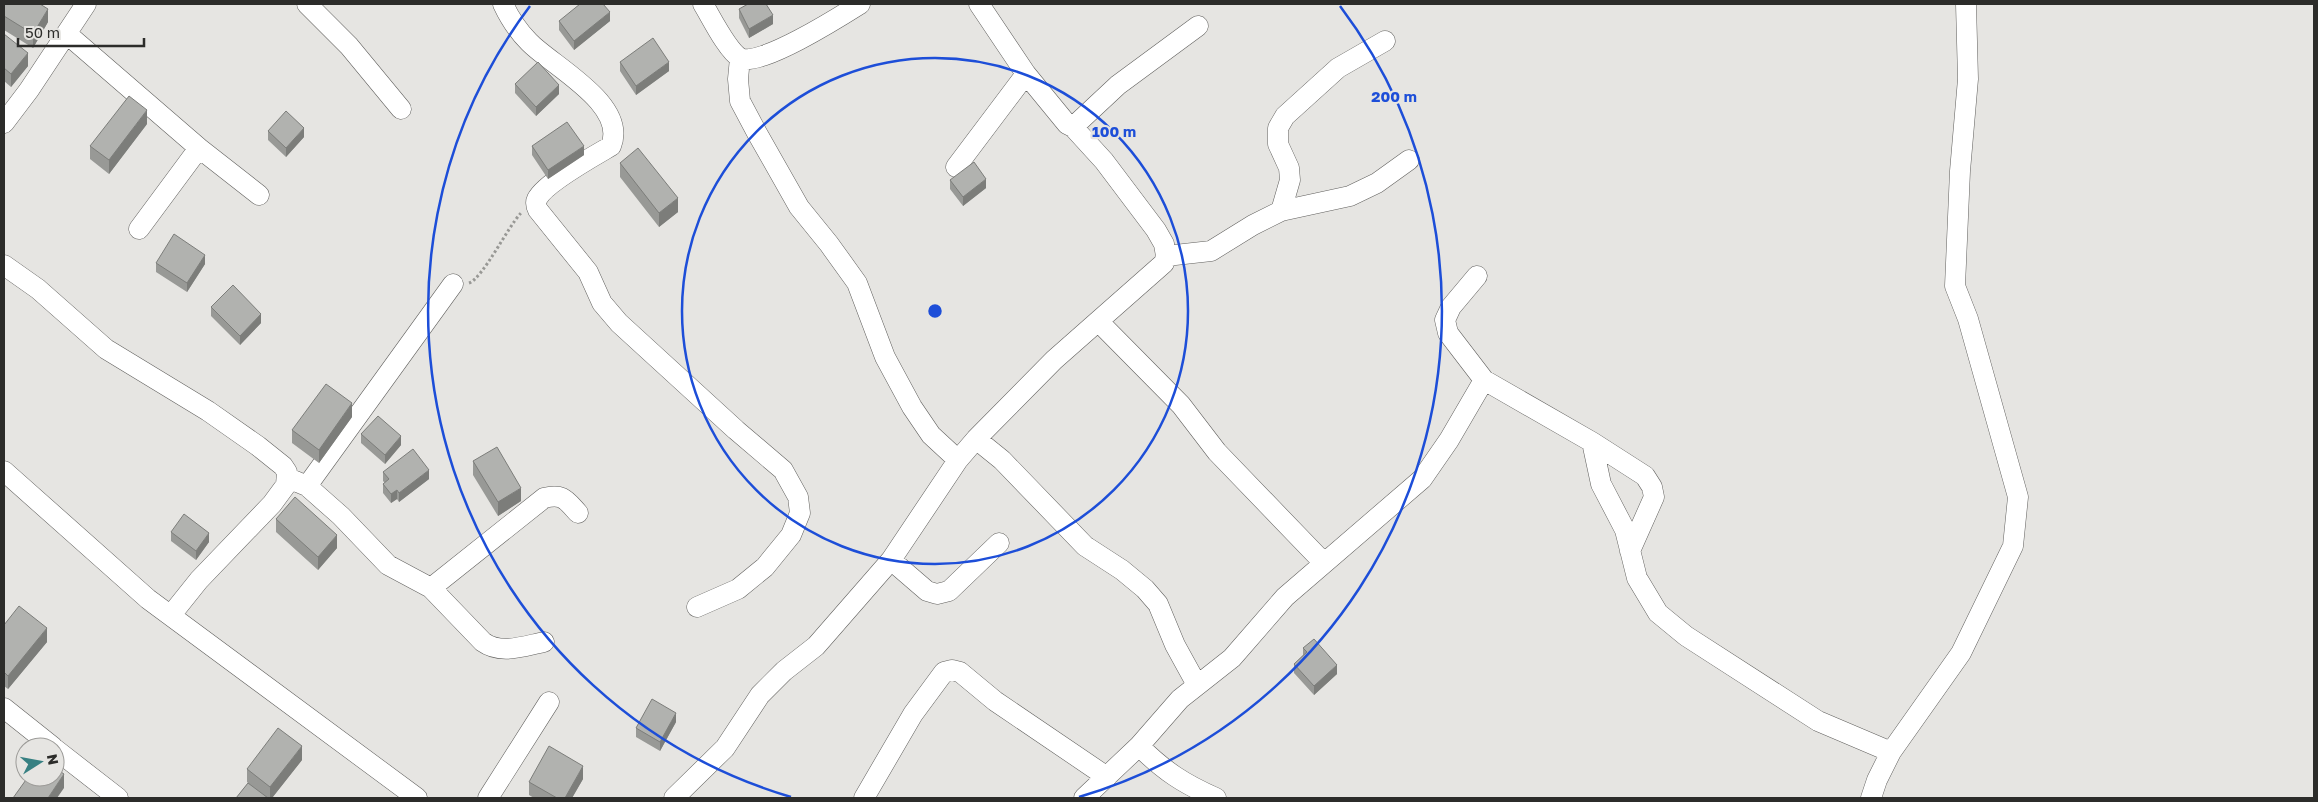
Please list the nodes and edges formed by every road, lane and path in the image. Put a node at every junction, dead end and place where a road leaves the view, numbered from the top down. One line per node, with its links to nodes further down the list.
1 (86, 4): 9 (street)
2 (307, 4): 13 (street)
3 (503, 4): 20 (street)
4 (703, 4): 11 (street)
5 (860, 4): 11 (street)
6 (979, 4): 12 (street)
7 (1966, 4): 49 (street)
8 (1198, 26): 15 (street)
9 (67, 34): 14 (street); 16 (street)
10 (1385, 41): 21 (street)
11 (740, 58): 31 (street)
12 (1026, 74): 15 (street); 18 (street)
13 (401, 109)
14 (4, 123)
15 (1073, 127): 23 (street)
16 (199, 148): 19 (street); 22 (street)
17 (1409, 160): 21 (street)
18 (956, 167)
19 (259, 195)
20 (536, 204): 26 (path); 41 (street)
21 (1281, 212): 23 (street)
22 (139, 229)
23 (1166, 256): 27 (street)
24 (4, 265): 33 (street)
25 (1477, 276): 28 (street)
26 (454, 284): 34 (street)
27 (1098, 321): 29 (street); 39 (street)
28 (1484, 380): 30 (street); 39 (street)
29 (976, 439): 31 (street); 44 (street)
30 (1592, 442): 37 (street); 37 (street)
31 (958, 460): 38 (street)
32 (4, 471): 42 (street)
33 (288, 478): 34 (street); 42 (street)
34 (307, 486): 40 (street)
35 (578, 513): 40 (street)
36 (999, 543): 38 (street)
37 (1630, 551): 49 (street)
38 (891, 560): 55 (street)
39 (1323, 562): 44 (street)
40 (431, 588): 43 (street)
41 (697, 607)
42 (171, 615): 53 (street)
43 (544, 642)
44 (1197, 686): 48 (street)
45 (549, 702): 54 (street)
46 (4, 708): 47 (street)
47 (40, 737)
48 (1139, 746): 51 (street); 58 (street)
49 (1891, 752): 59 (street)
50 (65, 757): 52 (street)
51 (1107, 777): 56 (street); 57 (street)
52 (118, 798)
53 (416, 798)
54 (488, 798)
55 (674, 798)
56 (864, 798)
57 (1084, 798)
58 (1216, 798)
59 (1871, 798)

